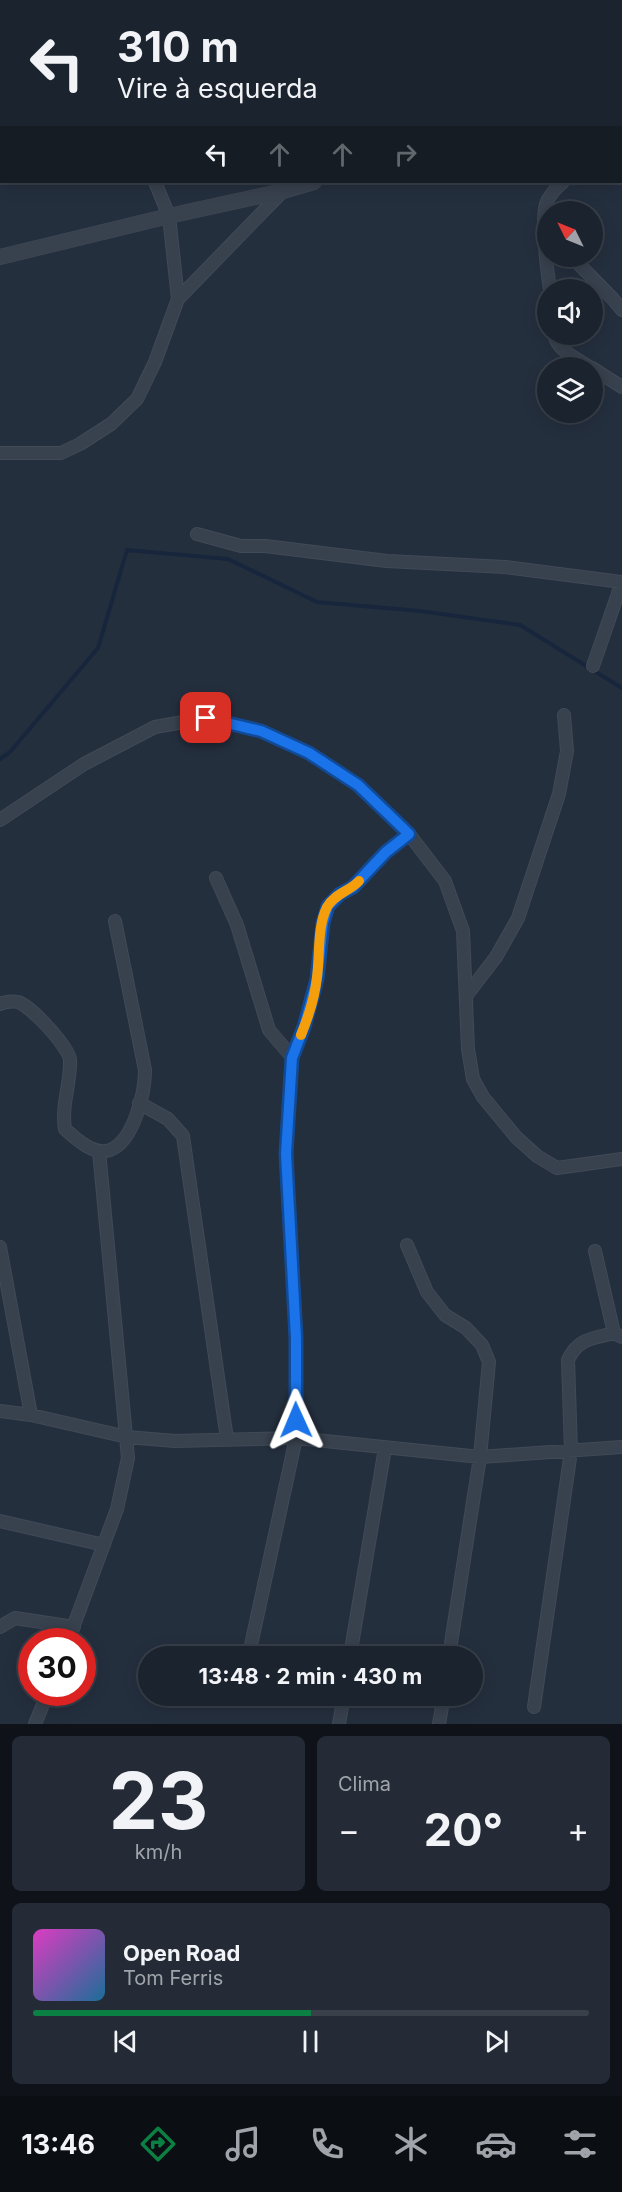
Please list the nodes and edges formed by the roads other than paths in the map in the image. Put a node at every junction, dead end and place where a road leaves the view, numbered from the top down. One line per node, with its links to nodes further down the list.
1 (155, 183): 6 (street)
2 (311, 183): 4 (street)
3 (562, 183): 5 (street)
4 (283, 191): 6 (street); 10 (street)
5 (548, 201)
6 (169, 216): 7 (street); 10 (street)
7 (0, 257)
8 (583, 267): 9 (street)
9 (618, 298): 11 (street)
10 (178, 300): 16 (street)
11 (622, 310)
12 (559, 345): 13 (street)
13 (574, 357)
14 (603, 375): 15 (street)
15 (622, 387)
16 (0, 453)
17 (197, 534): 18 (street)
18 (622, 582): 19 (street)
19 (594, 666)
20 (564, 715): 25 (street)
21 (0, 820): 22 (street)
22 (409, 834): 25 (street); 27 (street)
23 (216, 878): 27 (street)
24 (115, 921): 28 (street)
25 (466, 996): 30 (street)
26 (0, 1004): 29 (street)
27 (292, 1058): 38 (street)
28 (139, 1103): 29 (street); 39 (street)
29 (99, 1150): 37 (street)
30 (622, 1159)
31 (407, 1245): 43 (street)
32 (0, 1247): 36 (street)
33 (595, 1251): 34 (street)
34 (618, 1335): 42 (street)
35 (0, 1410): 36 (street)
36 (31, 1415): 37 (street)
37 (127, 1437): 39 (street); 45 (street)
38 (296, 1438): 39 (street); 40 (street); 48 (street)
39 (227, 1439)
40 (385, 1448): 43 (street); 49 (street)
41 (622, 1448): 42 (street)
42 (572, 1451): 43 (street); 54 (street)
43 (480, 1457): 50 (street)
44 (0, 1521): 45 (street)
45 (104, 1545): 47 (street)
46 (0, 1627): 47 (street)
47 (74, 1627)
48 (251, 1646)
49 (353, 1646)
50 (451, 1646)
51 (42, 1706): 55 (street)
52 (342, 1706): 56 (street)
53 (442, 1706): 57 (street)
54 (534, 1707)
55 (35, 1724)
56 (339, 1724)
57 (439, 1724)

